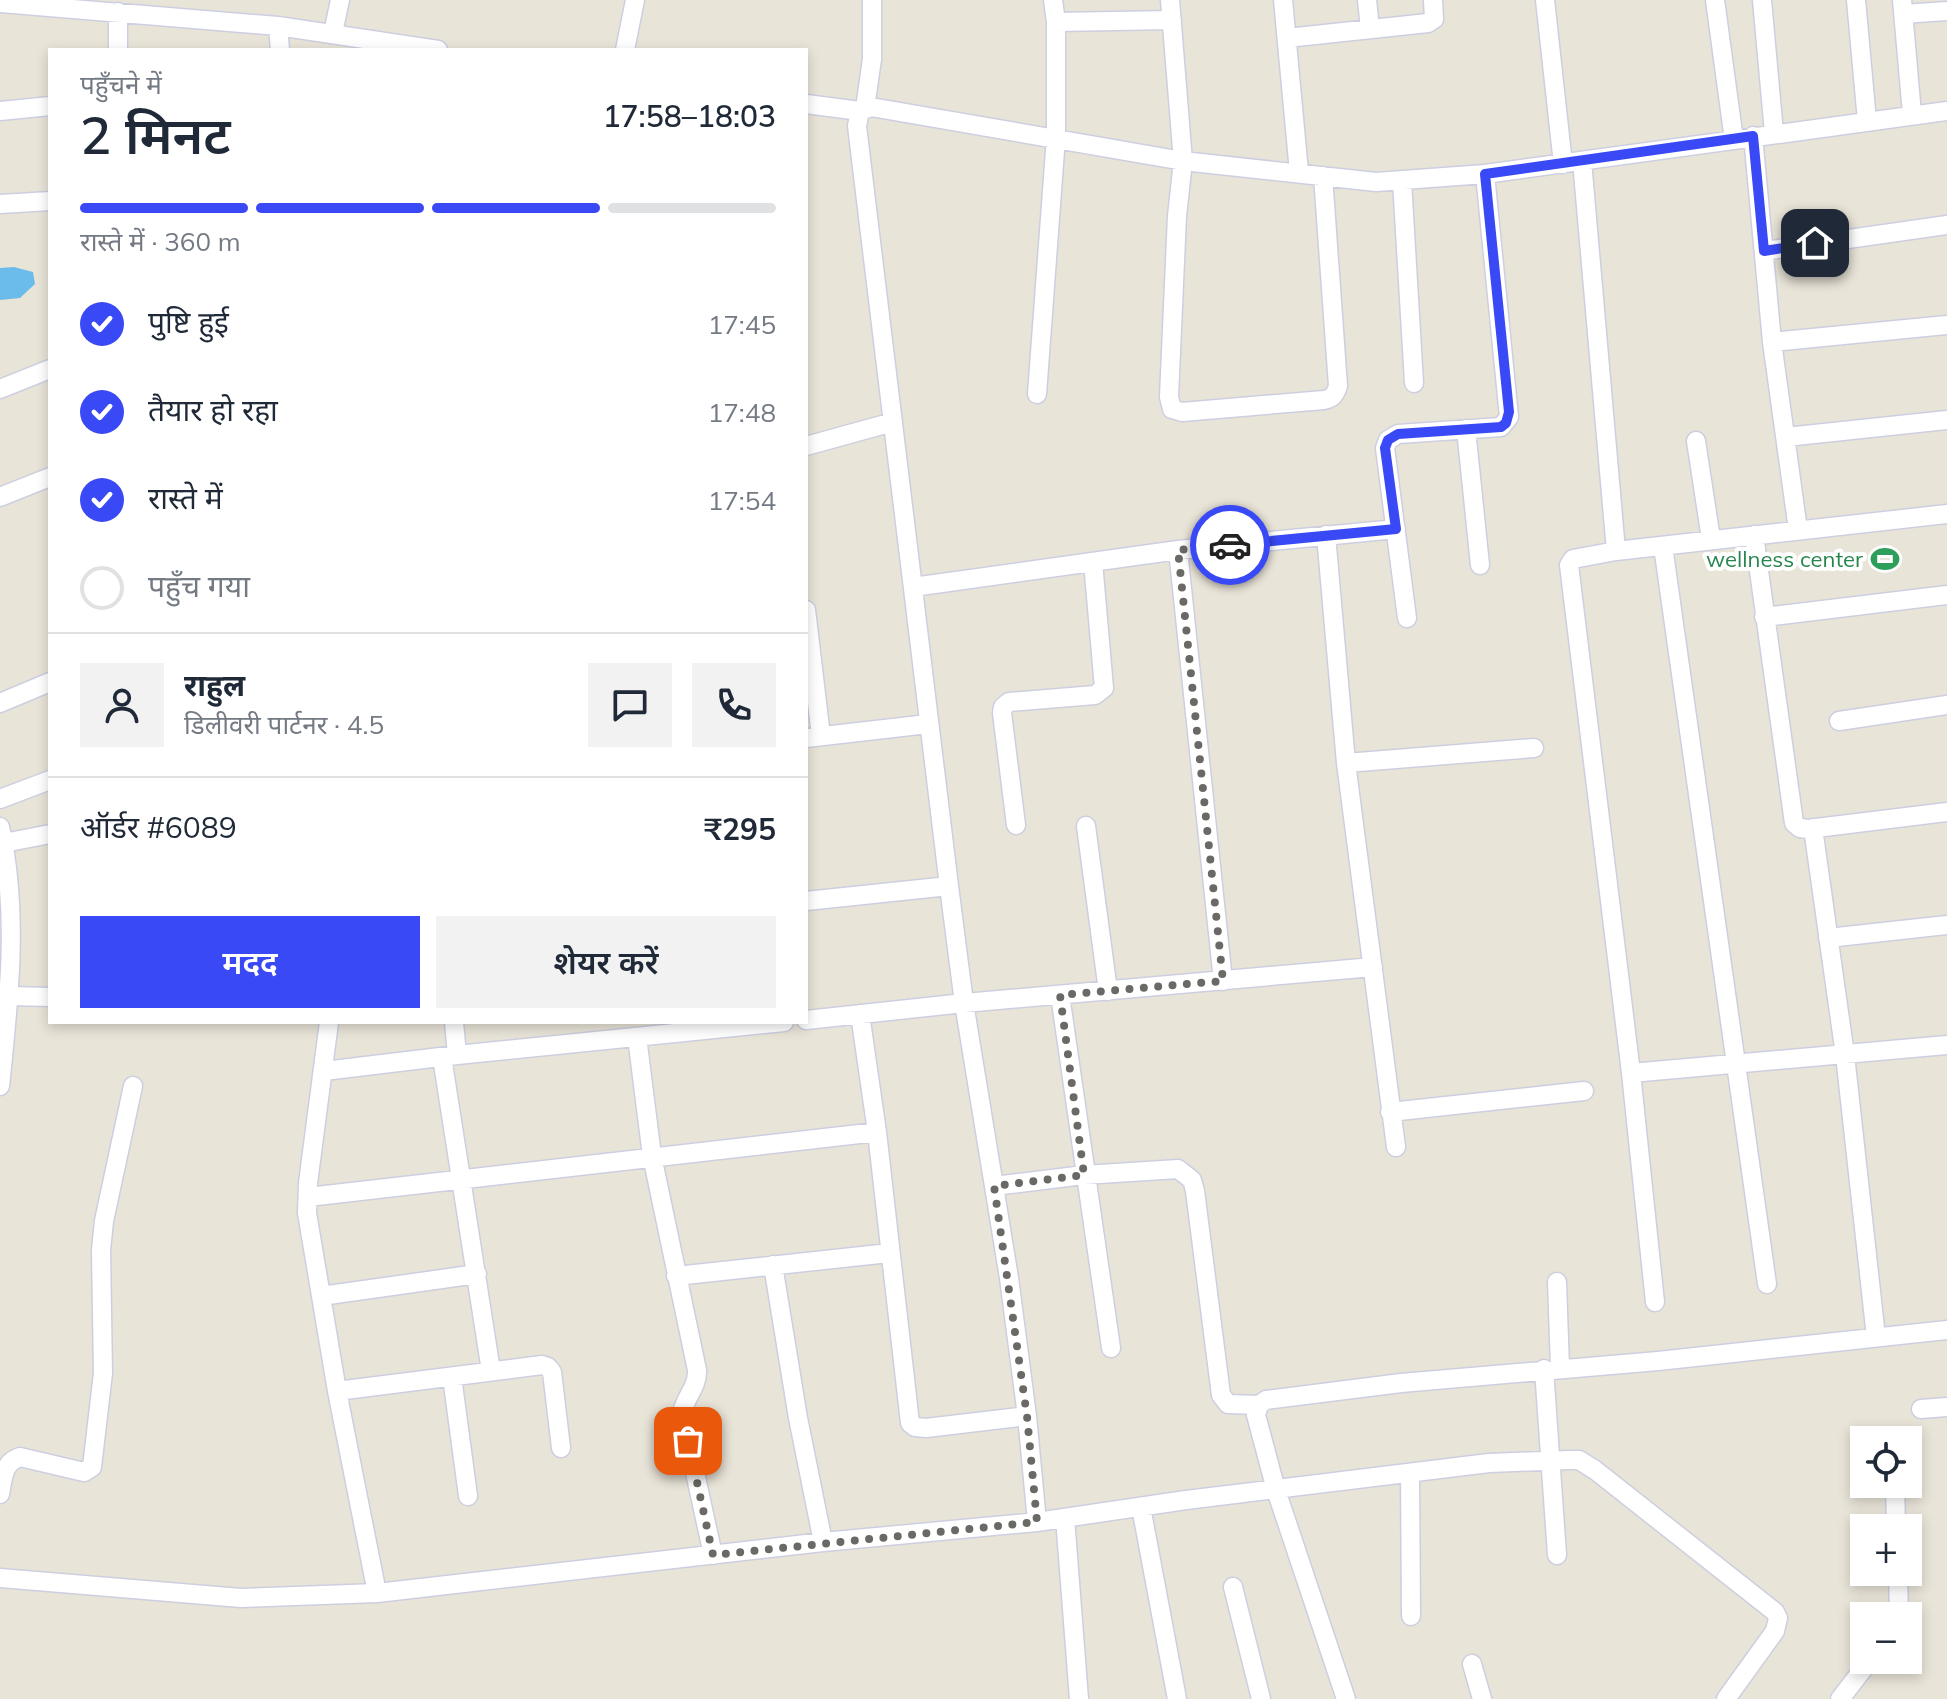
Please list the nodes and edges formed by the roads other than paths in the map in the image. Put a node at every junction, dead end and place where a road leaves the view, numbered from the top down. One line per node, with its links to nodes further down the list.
1 (340, 0): 23 (street)
2 (635, 0): 28 (street)
3 (872, 0): 31 (street)
4 (1053, 0): 20 (street)
5 (1170, 0): 19 (street)
6 (1283, 0): 24 (street)
7 (1367, 0): 22 (street)
8 (1433, 0): 22 (street)
9 (1545, 0): 41 (street)
10 (1715, 0): 39 (street)
11 (1762, 0): 36 (street)
12 (1856, 0): 35 (street)
13 (0, 3): 14 (street)
14 (77, 4): 18 (street)
15 (1903, 7): 17 (street); 34 (street)
16 (162, 8): 18 (street); 21 (street)
17 (1947, 11)
18 (118, 12): 25 (street)
19 (1172, 20): 20 (street); 40 (street)
20 (1056, 22): 38 (street)
21 (278, 26): 23 (street); 26 (street)
22 (1370, 29): 24 (street)
23 (333, 33): 27 (street)
24 (1287, 38): 42 (street)
25 (118, 48)
26 (280, 48)
27 (426, 48)
28 (625, 48)
29 (808, 104): 31 (street)
30 (48, 106): 32 (street)
31 (863, 110): 38 (street); 57 (street)
32 (0, 111)
33 (1947, 111): 34 (street)
34 (1912, 114): 35 (street)
35 (1867, 121): 36 (street)
36 (1774, 133): 37 (street)
37 (1753, 136): 39 (street); 49 (street)
38 (1056, 137): 40 (street); 55 (street)
39 (1734, 140): 41 (street)
40 (1183, 161): 42 (street); 44 (street)
41 (1573, 162): 43 (street); 72 (street)
42 (1299, 172): 44 (street)
43 (1485, 174): 45 (street); 58 (street)
44 (1323, 176): 45 (street)
45 (1402, 181): 53 (street)
46 (48, 201): 47 (street)
47 (0, 204)
48 (1947, 225): 49 (street)
49 (1764, 251): 51 (street)
50 (1947, 325): 51 (street)
51 (1772, 342): 59 (street)
52 (48, 370): 54 (street)
53 (1414, 383)
54 (0, 389)
55 (1037, 394)
56 (1947, 420): 59 (street)
57 (893, 422): 61 (street); 75 (street)
58 (1466, 429): 65 (street); 74 (street)
59 (1786, 437): 66 (street)
60 (1696, 441): 69 (street)
61 (808, 445)
62 (48, 478): 63 (street)
63 (0, 497)
64 (1947, 514): 66 (street)
65 (1396, 529): 67 (street); 78 (street)
66 (1798, 530): 68 (street)
67 (1326, 535): 71 (street); 87 (street)
68 (1754, 535): 69 (street); 77 (street)
69 (1711, 539): 70 (street)
70 (1663, 546): 72 (street); 117 (street)
71 (1178, 550): 73 (street); 102 (street)
72 (1616, 551): 119 (street)
73 (1093, 562): 75 (street); 91 (street)
74 (1480, 565)
75 (913, 587): 84 (street)
76 (1947, 595): 77 (street)
77 (1764, 617): 93 (street)
78 (1407, 618)
79 (808, 642): 85 (street)
80 (48, 683): 81 (street)
81 (0, 703)
82 (1947, 705): 83 (street)
83 (1839, 721)
84 (928, 724): 85 (street); 96 (street)
85 (814, 737)
86 (1534, 748): 87 (street)
87 (1346, 763): 101 (street)
88 (48, 781): 89 (street)
89 (0, 799)
90 (1947, 812): 93 (street)
91 (1016, 825)
92 (1086, 826): 103 (street)
93 (1813, 828): 100 (street)
94 (48, 834): 95 (street)
95 (2, 835): 97 (street)
96 (949, 886): 98 (street); 107 (street)
97 (4, 892): 105 (street)
98 (808, 901)
99 (1947, 925): 100 (street)
100 (1828, 938): 115 (street)
101 (1373, 967): 102 (street); 123 (street)
102 (1223, 981): 103 (street)
103 (1108, 991): 104 (street)
104 (1060, 995): 107 (street); 127 (street)
105 (10, 996): 106 (street); 120 (street)
106 (48, 997)
107 (964, 1003): 108 (street); 129 (street)
108 (860, 1014): 109 (street); 124 (street)
109 (808, 1020)
110 (329, 1024): 118 (street)
111 (454, 1024): 116 (street)
112 (762, 1024): 113 (street)
113 (637, 1037): 116 (street); 126 (street)
114 (1947, 1045): 115 (street)
115 (1845, 1055): 117 (street); 140 (street)
116 (450, 1056): 118 (street); 128 (street)
117 (1738, 1066): 119 (street); 136 (street)
118 (324, 1071): 130 (street)
119 (1631, 1073): 138 (street)
120 (0, 1086)
121 (133, 1086): 154 (street)
122 (1584, 1091): 123 (street)
123 (1390, 1112): 125 (street)
124 (877, 1132): 126 (street); 131 (street)
125 (1396, 1147)
126 (652, 1156): 128 (street); 134 (street)
127 (1084, 1175): 129 (street); 141 (street); 146 (street)
128 (461, 1180): 130 (street); 133 (street)
129 (994, 1186): 149 (street)
130 (308, 1197): 137 (street)
131 (889, 1253): 132 (street); 149 (street)
132 (773, 1265): 134 (street); 159 (street)
133 (477, 1274): 137 (street); 143 (street)
134 (676, 1276): 160 (street)
135 (1557, 1282): 142 (street)
136 (1767, 1284)
137 (321, 1296): 145 (street)
138 (1655, 1302)
139 (1947, 1330): 140 (street)
140 (1876, 1337): 142 (street)
141 (1111, 1348)
142 (1552, 1369): 146 (street); 151 (street)
143 (491, 1371): 144 (street); 150 (street)
144 (452, 1377): 145 (street); 155 (street)
145 (337, 1391): 164 (street)
146 (1259, 1405): 153 (street)
147 (1947, 1407): 148 (street)
148 (1921, 1409)
149 (1027, 1416): 158 (street)
150 (561, 1448)
151 (1550, 1461): 152 (street); 161 (street); 173 (street)
152 (1410, 1473): 153 (street); 165 (street)
153 (1276, 1490): 156 (street); 171 (street)
154 (0, 1494)
155 (468, 1496)
156 (1141, 1507): 157 (street); 169 (street)
157 (1065, 1518): 158 (street); 168 (street)
158 (1037, 1522): 159 (street)
159 (823, 1542): 160 (street)
160 (713, 1555): 164 (street)
161 (1557, 1555)
162 (0, 1578): 164 (street)
163 (1233, 1587): 170 (street)
164 (377, 1593)
165 (1411, 1616)
166 (1472, 1664): 172 (street)
167 (1859, 1674): 174 (street)
168 (1079, 1699)
169 (1177, 1699)
170 (1261, 1699)
171 (1346, 1699)
172 (1482, 1699)
173 (1726, 1699)
174 (1840, 1699)

